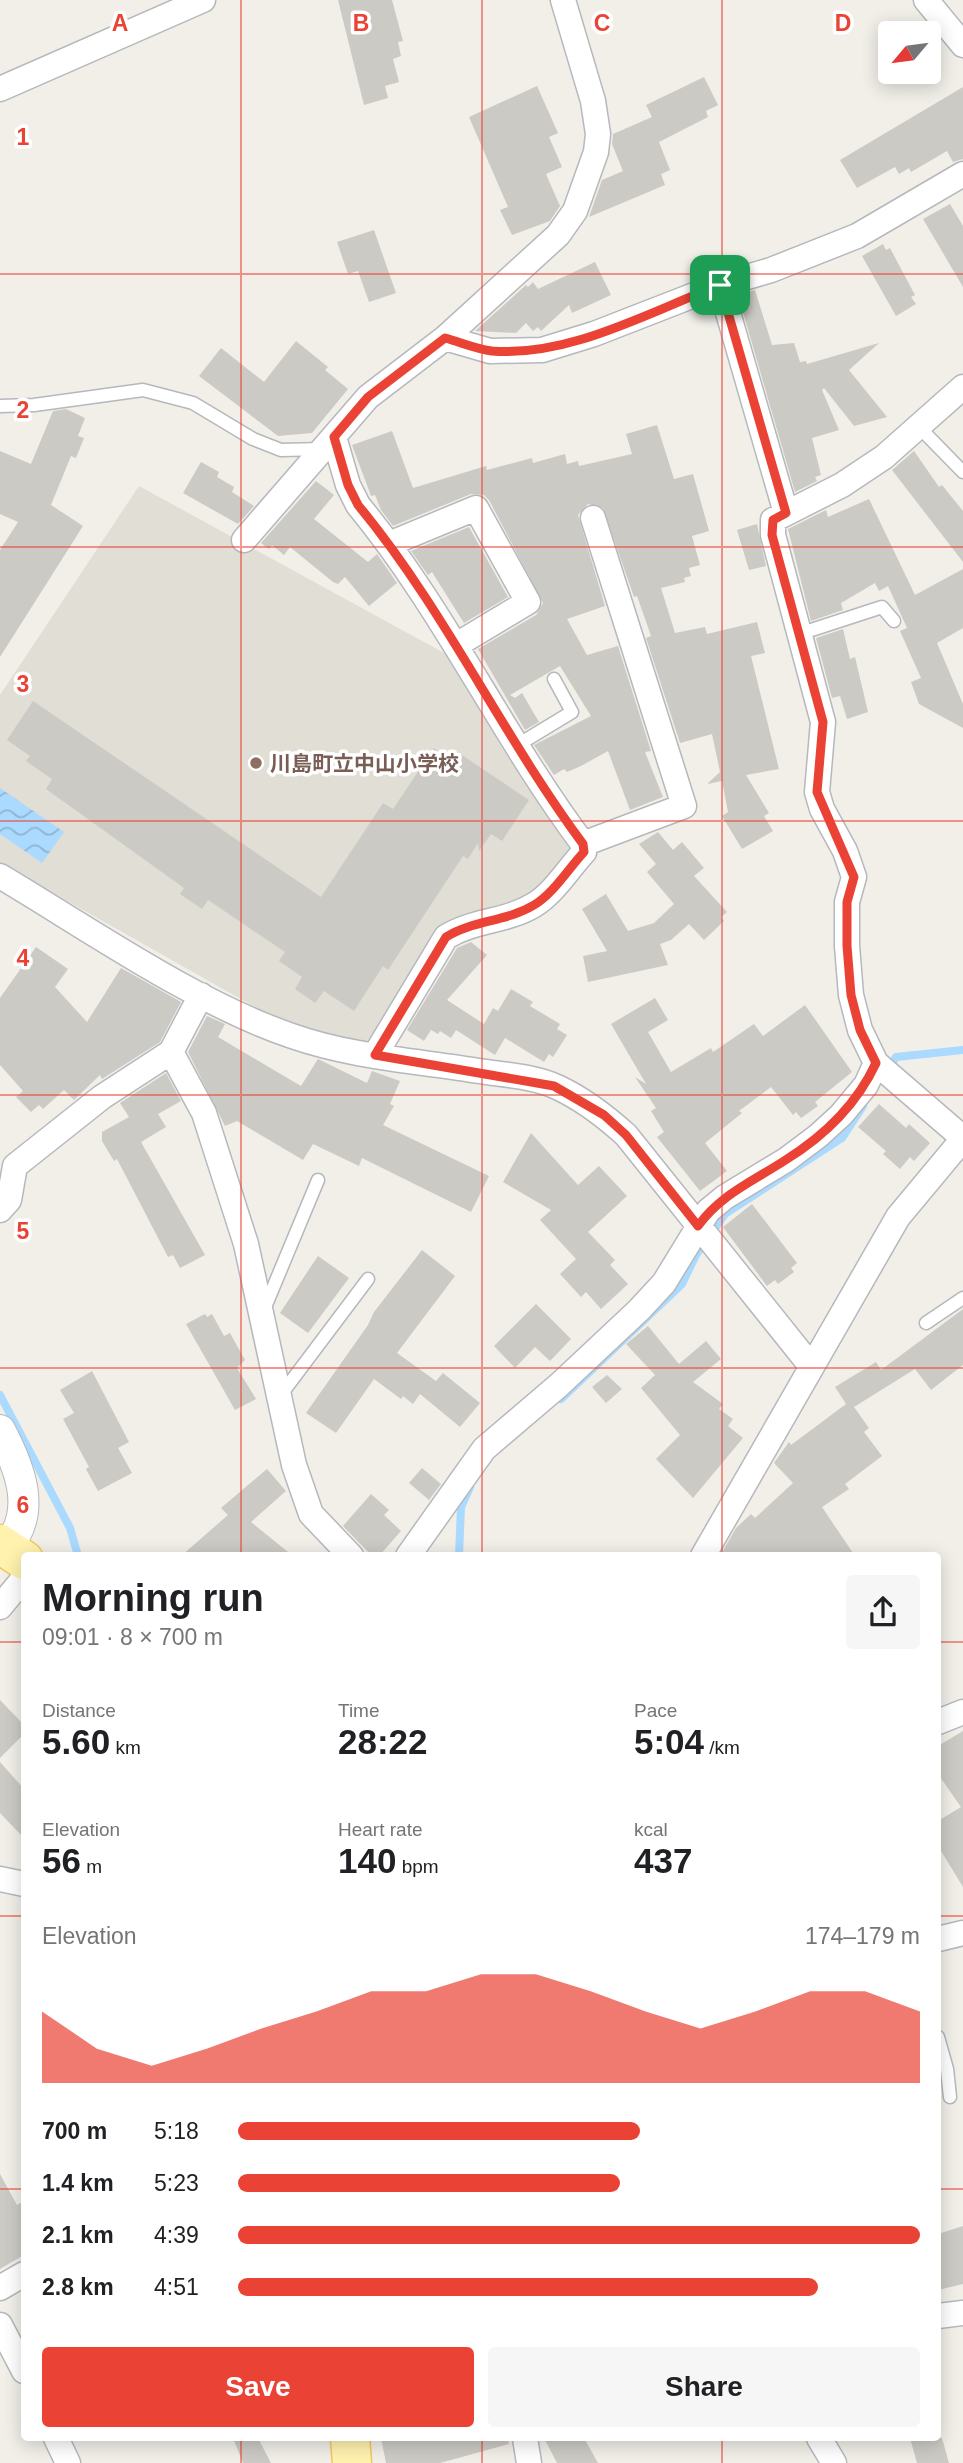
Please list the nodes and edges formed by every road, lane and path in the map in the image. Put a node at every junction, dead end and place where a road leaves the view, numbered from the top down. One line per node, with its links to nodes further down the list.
1 (563, 0): 8 (street)
2 (926, 0): 4 (street)
3 (196, 1): 5 (street)
4 (963, 45)
5 (0, 89)
6 (963, 174): 7 (street)
7 (720, 285): 8 (street); 14 (street)
8 (445, 338): 12 (street)
9 (963, 387): 11 (street)
10 (0, 406): 12 (lane)
11 (919, 427): 13 (lane); 14 (street)
12 (329, 443): 16 (street); 17 (street)
13 (963, 472)
14 (786, 513): 19 (street)
15 (593, 518): 23 (street)
16 (244, 540)
17 (389, 544): 20 (street); 20 (street)
18 (894, 621): 19 (lane)
19 (799, 634): 28 (street)
20 (458, 644): 22 (street)
21 (554, 679): 22 (lane)
22 (515, 747): 23 (street)
23 (583, 844): 27 (street)
24 (1, 879): 25 (street)
25 (201, 995): 26 (street); 27 (street)
26 (171, 1052): 31 (street); 35 (street)
27 (375, 1055): 32 (street)
28 (876, 1063): 29 (street); 32 (street)
29 (961, 1145): 37 (street)
30 (318, 1180): 35 (lane)
31 (3, 1196)
32 (698, 1226): 37 (street); 41 (street)
33 (369, 1279): 38 (lane)
34 (963, 1298): 36 (lane)
35 (262, 1315): 38 (street)
36 (926, 1323)
37 (811, 1366): 42 (street)
38 (280, 1396): 40 (street)
39 (0, 1430): 43 (street)
40 (347, 1552)
41 (411, 1552)
42 (705, 1552)
43 (14, 1558): 44 (street)
44 (0, 1607)
45 (963, 1712): 46 (street)
46 (941, 1721)
47 (0, 1879): 48 (street)
48 (21, 1883)
49 (963, 1933): 50 (street)
50 (941, 1938)
51 (941, 2048): 52 (lane)
52 (950, 2097)
53 (21, 2276): 54 (street)
54 (0, 2288)
55 (963, 2313): 56 (street)
56 (941, 2316)
57 (0, 2325): 58 (street)
58 (21, 2365)
59 (57, 2441): 63 (street)
60 (350, 2441): 64 (main road)
61 (525, 2441): 65 (street)
62 (822, 2441): 66 (street)
63 (68, 2463)
64 (352, 2463)
65 (529, 2463)
66 (834, 2463)

